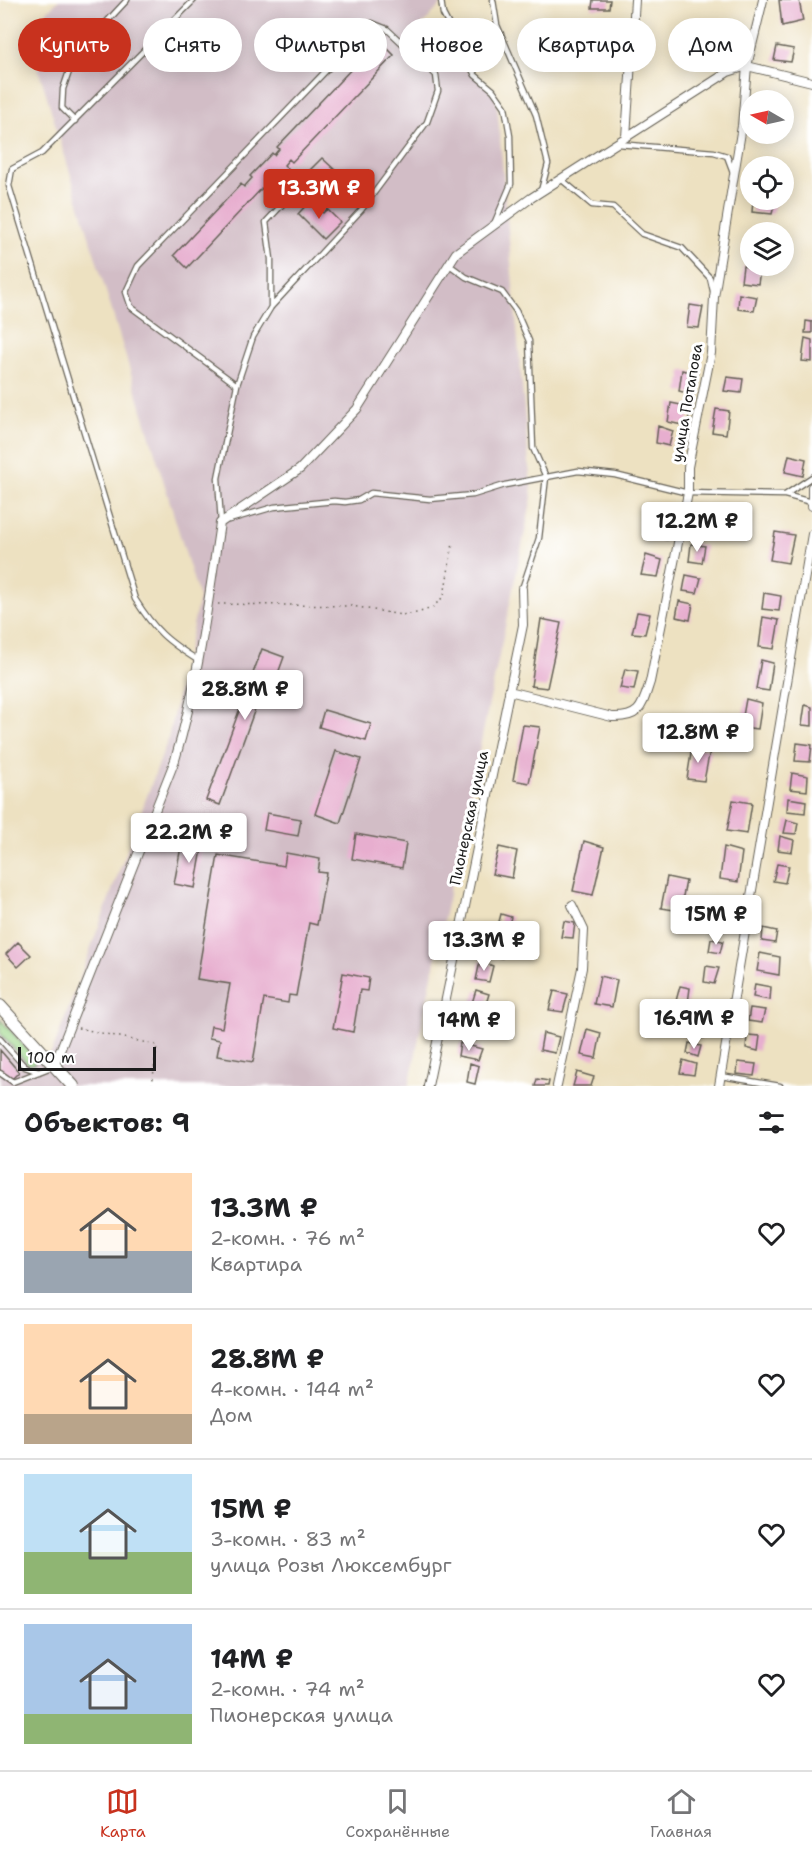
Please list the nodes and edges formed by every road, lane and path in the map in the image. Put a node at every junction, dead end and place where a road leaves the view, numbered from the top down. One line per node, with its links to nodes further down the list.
1 (128, 0): 12 (lane)
2 (194, 0): 12 (lane)
3 (441, 0): 19 (lane)
4 (493, 0): 18 (lane)
5 (635, 0): 13 (street)
6 (763, 0): 7 (street, улица Потапова)
7 (754, 37)
8 (754, 68): 11 (street)
9 (728, 72): 13 (street)
10 (746, 72): 15 (street, улица Потапова)
11 (812, 82)
12 (75, 120): 35 (lane)
13 (626, 137): 14 (street)
14 (614, 144): 15 (lane); 16 (street)
15 (734, 174): 21 (street, улица Потапова)
16 (561, 179): 18 (street); 21 (lane)
17 (304, 182): 22 (lane)
18 (541, 191): 19 (street)
19 (493, 226): 20 (street)
20 (448, 264): 24 (lane); 30 (street)
21 (714, 297): 27 (street, улица Потапова)
22 (271, 307): 23 (lane); 23 (lane)
23 (237, 385): 30 (lane)
24 (546, 477): 27 (lane); 30 (lane); 33 (lane)
25 (812, 477): 28 (lane)
26 (812, 487): 29 (street)
27 (688, 493): 28 (lane); 36 (street, улица Потапова)
28 (784, 495): 29 (lane)
29 (812, 504)
30 (220, 523): 34 (street)
31 (812, 534): 44 (street)
32 (453, 543): 34 (path)
33 (522, 589): 36 (street, Пионерская улица)
34 (208, 604): 35 (street)
35 (199, 661): 39 (street)
36 (509, 691): 47 (street, Пионерская улица)
37 (572, 905): 48 (street)
38 (0, 1006): 41 (main road)
39 (70, 1026): 41 (street); 46 (path)
40 (0, 1039): 42 (lane)
41 (54, 1066): 42 (lane); 45 (main road)
42 (39, 1072): 43 (lane)
43 (0, 1073)
44 (721, 1076): 49 (street); 50 (lane)
45 (74, 1086)
46 (152, 1086)
47 (428, 1086)
48 (557, 1086)
49 (719, 1086)
50 (780, 1086)

